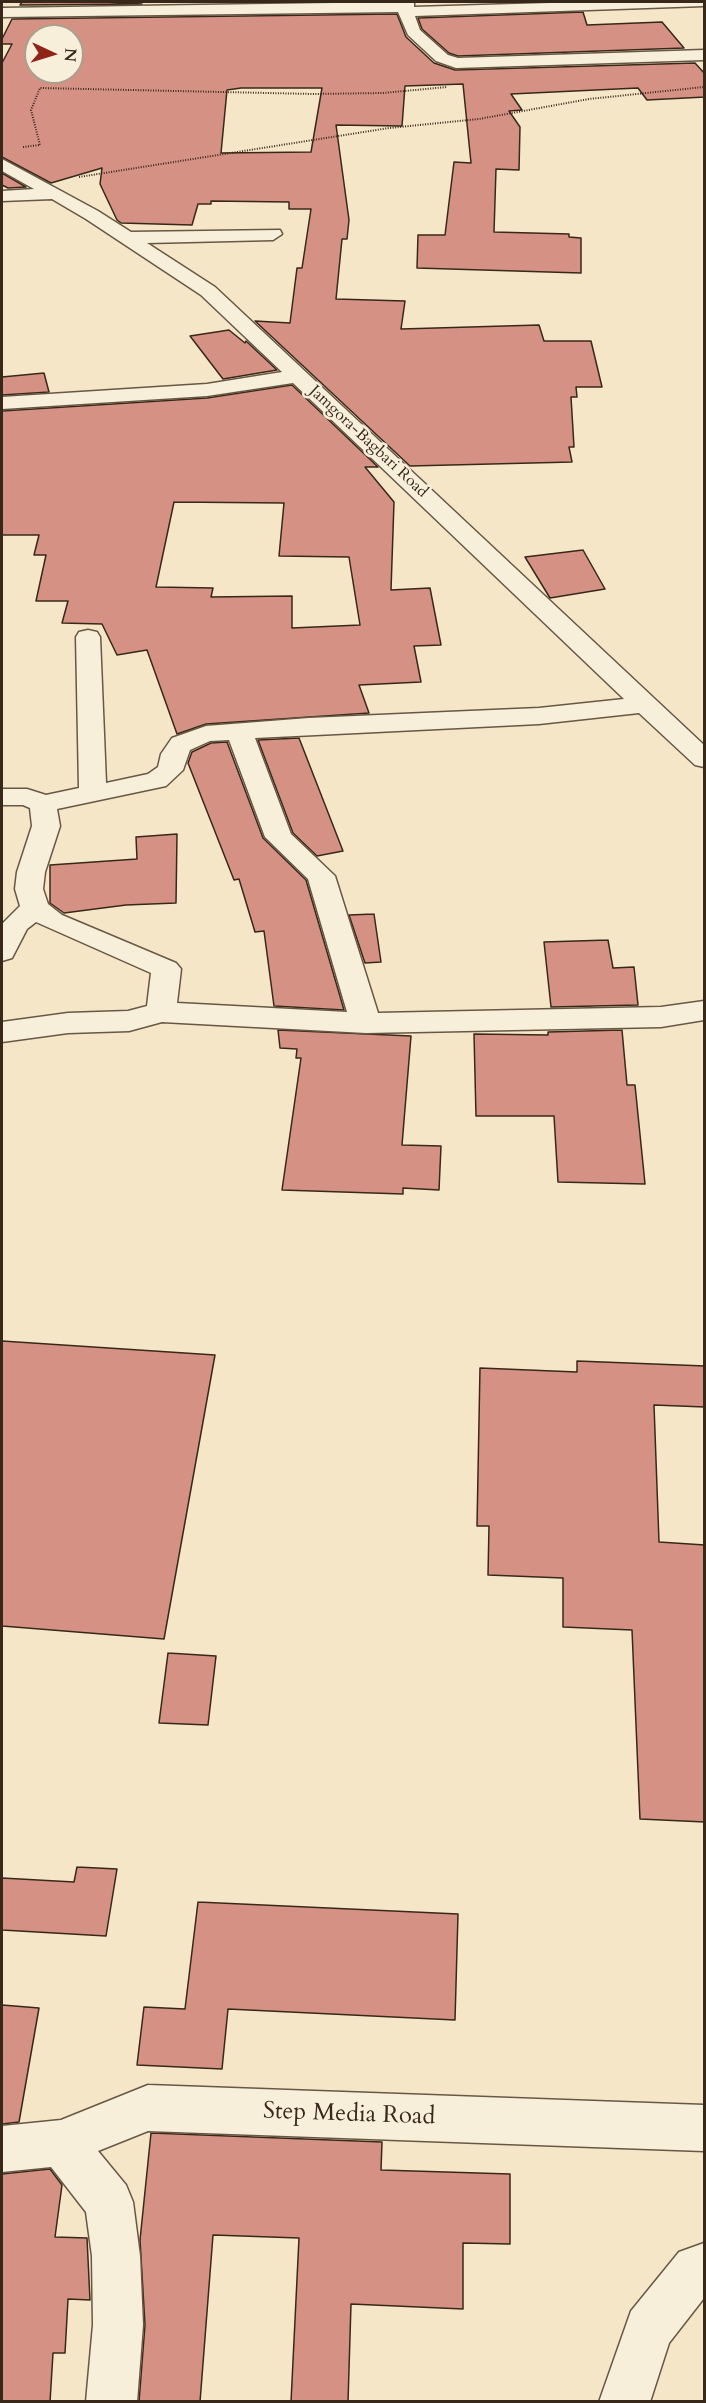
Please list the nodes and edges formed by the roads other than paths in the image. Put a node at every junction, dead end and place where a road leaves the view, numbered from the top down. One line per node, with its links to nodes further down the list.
1 (697, 2): 2 (street); 5 (street)
2 (705, 2)
3 (61, 7): 4 (street); 6 (street)
4 (106, 7): 5 (street)
5 (406, 7): 7 (street)
6 (2, 13)
7 (705, 55)
8 (2, 164): 9 (street, Jamgora-Bagbari Road)
9 (46, 189): 10 (street); 12 (street, Jamgora-Bagbari Road)
10 (2, 196)
11 (273, 234): 12 (street)
12 (129, 238): 13 (street, Jamgora-Bagbari Road)
13 (298, 376): 14 (street); 16 (street, Jamgora-Bagbari Road)
14 (2, 403)
15 (88, 637): 19 (street)
16 (645, 705): 17 (street); 18 (street, Jamgora-Bagbari Road)
17 (239, 730): 19 (street); 26 (street)
18 (705, 759)
19 (93, 794): 21 (street)
20 (2, 797): 21 (street)
21 (43, 804): 22 (street)
22 (35, 908): 23 (street); 25 (street)
23 (2, 952)
24 (705, 1011): 26 (street)
25 (161, 1012): 26 (street); 27 (street)
26 (366, 1023)
27 (2, 1032)
28 (705, 2128): 29 (street, Step Media Road)
29 (61, 2143): 30 (street, Step Media Road); 32 (street)
30 (2, 2150)
31 (705, 2268): 33 (street)
32 (111, 2402)
33 (624, 2402)

